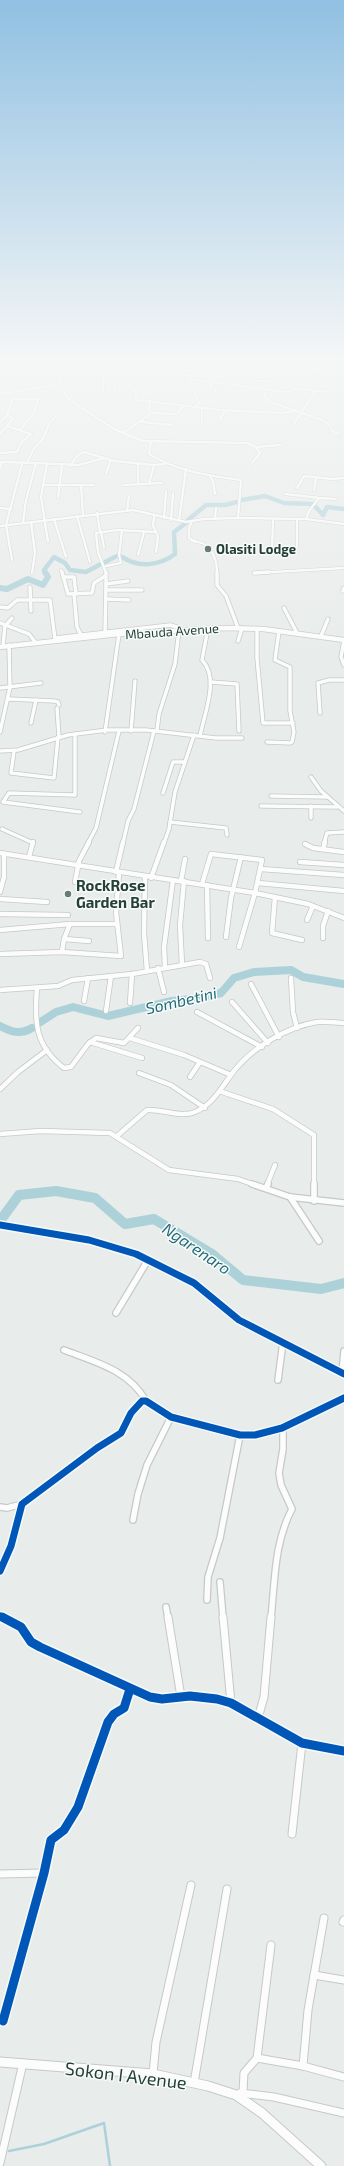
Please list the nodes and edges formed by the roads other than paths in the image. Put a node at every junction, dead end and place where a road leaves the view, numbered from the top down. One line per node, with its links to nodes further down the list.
1 (73, 461): 15 (street)
2 (96, 461): 15 (street)
3 (111, 461): 18 (street)
4 (118, 461): 11 (street)
5 (163, 461): 12 (street)
6 (1, 462): 9 (street); 16 (street)
7 (27, 463): 8 (street); 9 (street)
8 (36, 463): 10 (street); 60 (street)
9 (22, 464): 42 (street)
10 (47, 464): 13 (street); 25 (street)
11 (138, 464): 14 (street); 23 (street)
12 (169, 464): 14 (street); 17 (street)
13 (62, 465): 15 (street); 29 (street)
14 (154, 465): 24 (street)
15 (70, 466)
16 (0, 468)
17 (186, 469): 19 (street); 57 (street)
18 (106, 473)
19 (210, 476): 34 (street); 50 (street)
20 (316, 478): 21 (street); 30 (street); 31 (street)
21 (344, 478)
22 (162, 483): 24 (street)
23 (138, 484): 24 (street); 28 (street)
24 (150, 484)
25 (43, 485): 29 (street); 55 (street)
26 (81, 485): 27 (street); 29 (street); 45 (street)
27 (94, 485)
28 (124, 485)
29 (58, 486): 37 (street)
30 (297, 488)
31 (314, 490)
32 (166, 491): 48 (street)
33 (173, 493): 56 (street)
34 (215, 494)
35 (285, 494): 38 (street)
36 (130, 496): 43 (street)
37 (58, 497)
38 (320, 498): 39 (street); 54 (street)
39 (336, 499)
40 (0, 508): 42 (street)
41 (216, 508): 49 (street)
42 (10, 509): 62 (street)
43 (127, 511): 44 (street); 47 (street)
44 (97, 513): 45 (street); 65 (street)
45 (83, 515): 46 (street)
46 (77, 516): 51 (street); 76 (street)
47 (154, 516): 48 (street); 67 (street)
48 (164, 518): 56 (street)
49 (216, 518): 50 (street); 58 (street)
50 (238, 518): 52 (street)
51 (54, 519): 55 (street); 74 (street)
52 (272, 519): 53 (street); 71 (street)
53 (297, 519): 54 (street); 69 (street)
54 (306, 519): 61 (street)
55 (45, 520): 59 (street); 68 (street)
56 (171, 520): 57 (street)
57 (179, 521): 58 (street)
58 (192, 521): 101 (street)
59 (31, 522): 60 (street); 80 (street)
60 (23, 523): 62 (street)
61 (344, 524)
62 (6, 525): 63 (street); 75 (street)
63 (0, 526)
64 (122, 530): 65 (street); 66 (street); 77 (street)
65 (101, 531): 70 (street); 77 (street)
66 (144, 532): 67 (street); 73 (street)
67 (156, 532): 72 (street)
68 (48, 542)
69 (297, 547)
70 (104, 548)
71 (272, 549)
72 (156, 552)
73 (138, 555)
74 (66, 557)
75 (12, 560)
76 (90, 562)
77 (106, 566): 82 (street)
78 (344, 568): 81 (street)
79 (61, 570): 83 (street)
80 (32, 572)
81 (254, 573)
82 (105, 576): 85 (street); 89 (street)
83 (63, 578): 89 (street); 89 (street)
84 (128, 581): 85 (street)
85 (106, 584): 87 (street)
86 (30, 587): 90 (street)
87 (106, 590): 88 (street); 91 (street)
88 (142, 590)
89 (75, 594): 108 (street)
90 (29, 599): 93 (street); 95 (street); 110 (street)
91 (106, 599): 92 (street); 106 (street)
92 (129, 600)
93 (0, 608)
94 (284, 608): 105 (street)
95 (31, 611)
96 (12, 618): 99 (street)
97 (328, 619): 109 (street)
98 (0, 623): 99 (street)
99 (5, 625): 113 (street); 115 (street)
100 (208, 628): 101 (street, Mbauda Avenue); 103 (street, Mbauda Avenue); 119 (street)
101 (240, 628): 102 (street, Mbauda Avenue); 112 (street)
102 (256, 629): 104 (street, Mbauda Avenue); 127 (street)
103 (179, 630): 106 (street); 107 (street, Mbauda Avenue); 128 (street)
104 (278, 631): 105 (street, Mbauda Avenue); 127 (street)
105 (297, 633): 109 (street, Mbauda Avenue)
106 (105, 634): 107 (street, Mbauda Avenue); 108 (street); 110 (street, Mbauda Avenue)
107 (119, 634): 133 (street)
108 (81, 635): 110 (street)
109 (321, 636): 111 (street, Mbauda Avenue)
110 (55, 639): 113 (street, Mbauda Avenue)
111 (344, 640): 116 (street)
112 (238, 641)
113 (36, 643): 114 (street, Mbauda Avenue)
114 (10, 645): 115 (street, Mbauda Avenue); 121 (street)
115 (2, 647)
116 (344, 665)
117 (344, 680): 125 (street)
118 (135, 681): 130 (street)
119 (211, 682): 131 (street); 136 (street)
120 (42, 683): 121 (street)
121 (10, 687): 122 (street); 123 (street)
122 (0, 688)
123 (9, 699): 124 (street); 132 (street)
124 (36, 700): 126 (street); 137 (street)
125 (320, 713)
126 (31, 723)
127 (293, 723): 139 (street)
128 (155, 730): 130 (street); 135 (street); 169 (street)
129 (119, 731): 130 (street); 133 (street); 167 (street)
130 (131, 731)
131 (240, 731)
132 (0, 732)
133 (105, 732): 134 (street)
134 (74, 734): 137 (street); 147 (street)
135 (194, 735): 136 (street); 142 (street)
136 (200, 736): 138 (street)
137 (59, 737): 141 (street); 141 (street)
138 (242, 738)
139 (267, 742)
140 (0, 751): 141 (street)
141 (14, 751)
142 (185, 762): 144 (street); 154 (street)
143 (311, 777): 146 (street)
144 (163, 793)
145 (271, 796): 146 (street)
146 (327, 797): 150 (street)
147 (2, 799): 152 (street)
148 (261, 806): 149 (street)
149 (311, 806): 150 (street); 153 (street)
150 (337, 807): 151 (street)
151 (344, 811)
152 (80, 812)
153 (311, 818)
154 (170, 822): 157 (street); 173 (street)
155 (2, 829): 162 (street)
156 (344, 832): 159 (street)
157 (227, 835)
158 (305, 844): 159 (street)
159 (323, 850): 160 (street)
160 (344, 852)
161 (2, 854): 162 (street); 171 (street)
162 (29, 857): 167 (street)
163 (241, 857): 168 (street); 178 (street); 179 (street)
164 (185, 859): 175 (street)
165 (300, 862): 166 (street)
166 (344, 865)
167 (78, 866): 169 (street); 176 (street)
168 (261, 869): 170 (street); 177 (street)
169 (117, 873): 172 (street); 193 (street)
170 (344, 875)
171 (2, 877): 181 (street)
172 (145, 877): 173 (street); 207 (street)
173 (151, 878): 174 (street)
174 (174, 880): 175 (street); 205 (street)
175 (183, 881): 178 (street); 204 (street)
176 (74, 882)
177 (258, 883): 180 (street); 182 (street)
178 (204, 885): 179 (street); 196 (street)
179 (233, 889): 182 (street); 195 (street)
180 (344, 891)
181 (0, 892)
182 (255, 893): 183 (street); 201 (street)
183 (275, 897): 186 (street); 199 (street)
184 (0, 899): 185 (street)
185 (47, 902)
186 (313, 906): 187 (street); 191 (street)
187 (328, 911): 190 (street); 197 (street)
188 (0, 914): 189 (street)
189 (68, 915)
190 (344, 918)
191 (307, 920)
192 (70, 924): 193 (street); 194 (street); 198 (street)
193 (117, 924): 202 (street)
194 (0, 930)
195 (226, 937)
196 (208, 938)
197 (323, 938)
198 (64, 940): 200 (street); 202 (street)
199 (302, 940)
200 (90, 941)
201 (239, 947)
202 (62, 952): 203 (street)
203 (0, 954)
204 (182, 965): 205 (street); 211 (street)
205 (165, 967): 206 (street)
206 (158, 968): 207 (street); 216 (street)
207 (147, 971): 208 (street)
208 (132, 974): 209 (street); 218 (street)
209 (111, 976): 210 (street); 220 (street)
210 (88, 978): 214 (street); 217 (street)
211 (210, 978)
212 (291, 978): 224 (street)
213 (251, 984): 225 (street)
214 (37, 988): 215 (street); 230 (street)
215 (0, 990)
216 (164, 992)
217 (84, 1001)
218 (130, 1002)
219 (232, 1002): 228 (street)
220 (106, 1011)
221 (197, 1012): 229 (street)
222 (344, 1023): 224 (street)
223 (138, 1028): 226 (street)
224 (297, 1028): 225 (street)
225 (279, 1036): 228 (street)
226 (130, 1038): 227 (street); 232 (street)
227 (90, 1042): 230 (street); 231 (street)
228 (268, 1043): 229 (street)
229 (262, 1047): 234 (street)
230 (47, 1050): 236 (street)
231 (142, 1058)
232 (200, 1062): 234 (street); 235 (street)
233 (139, 1073): 238 (street)
234 (231, 1075): 237 (street)
235 (190, 1077)
236 (0, 1089)
237 (222, 1092): 238 (street); 244 (street)
238 (205, 1108): 240 (street)
239 (0, 1134): 240 (street)
240 (116, 1136): 242 (street)
241 (275, 1165): 242 (street)
242 (266, 1188): 243 (street)
243 (290, 1197): 244 (street); 247 (street)
244 (314, 1201): 245 (street)
245 (344, 1203)
246 (1, 1225): 248 (street)
247 (319, 1241)
248 (148, 1260): 249 (street); 250 (street)
249 (116, 1313)
250 (283, 1342): 253 (street); 254 (street)
251 (64, 1350): 256 (street)
252 (344, 1351): 253 (street)
253 (343, 1374)
254 (278, 1380)
255 (344, 1398): 257 (street); 259 (street)
256 (146, 1401): 258 (street); 261 (street)
257 (344, 1402)
258 (171, 1416): 260 (street); 263 (street)
259 (283, 1430): 260 (street); 272 (street)
260 (240, 1436): 266 (street)
261 (22, 1504): 262 (street); 264 (street)
262 (0, 1506)
263 (133, 1520)
264 (0, 1571)
265 (220, 1582): 271 (street)
266 (207, 1600)
267 (166, 1607): 270 (street)
268 (0, 1616): 269 (street)
269 (130, 1689): 270 (street); 276 (street)
270 (181, 1697): 271 (street)
271 (231, 1703): 272 (street)
272 (258, 1718): 273 (street)
273 (302, 1743): 274 (street); 275 (street)
274 (344, 1751)
275 (292, 1834)
276 (44, 1873): 277 (street); 284 (street)
277 (0, 1874)
278 (191, 1885): 289 (street)
279 (227, 1889): 291 (street)
280 (324, 1918): 282 (street)
281 (271, 1945): 285 (street)
282 (314, 1975): 283 (street); 288 (street)
283 (344, 1980)
284 (3, 2021)
285 (257, 2058): 288 (street); 292 (street)
286 (0, 2062): 287 (street, Sokon I Avenue)
287 (23, 2063): 289 (street, Sokon I Avenue); 294 (street)
288 (303, 2066): 290 (street)
289 (153, 2074): 291 (street, Sokon I Avenue)
290 (344, 2077)
291 (194, 2083): 292 (street, Sokon I Avenue)
292 (239, 2094): 293 (street); 295 (street, Sokon I Avenue)
293 (344, 2113)
294 (0, 2163)
295 (320, 2166)

